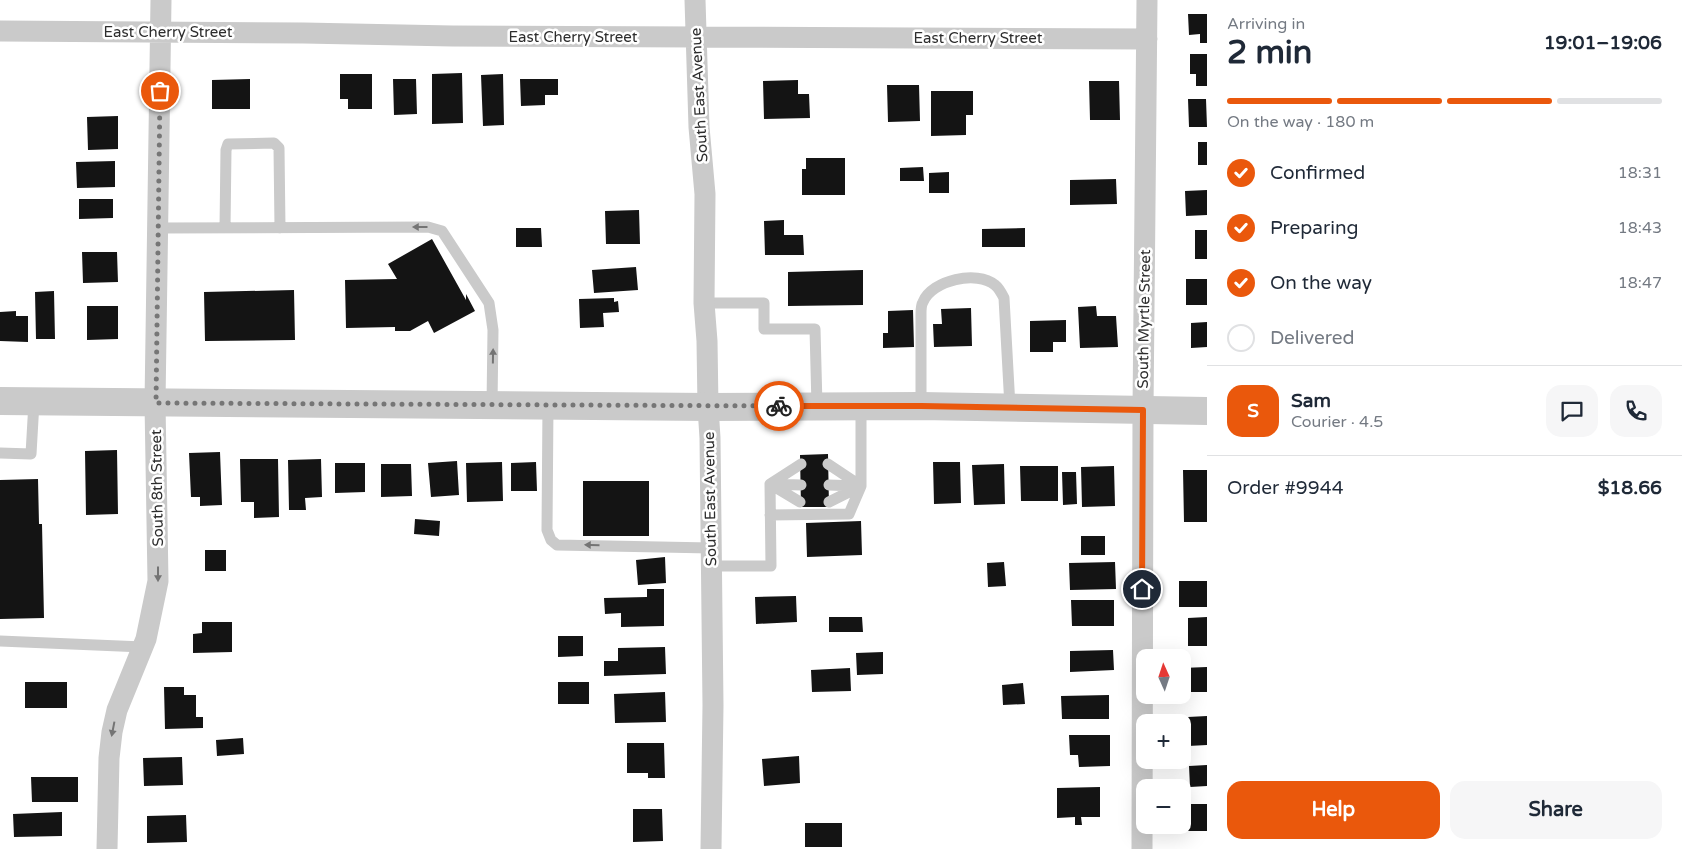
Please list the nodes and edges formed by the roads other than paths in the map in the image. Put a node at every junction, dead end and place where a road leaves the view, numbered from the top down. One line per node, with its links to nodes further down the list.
1 (161, 0): 5 (street, South 8th Street)
2 (695, 0): 6 (street, South East Avenue)
3 (1147, 0): 7 (street, South Myrtle Street)
4 (0, 31): 5 (street, East Cherry Street)
5 (161, 32): 6 (street, East Cherry Street); 8 (street, South 8th Street)
6 (695, 37): 7 (street, East Cherry Street); 11 (street, South East Avenue)
7 (1146, 39): 22 (street, South Myrtle Street)
8 (158, 228): 9 (lane); 14 (street, South 8th Street)
9 (225, 228): 10 (lane); 10 (lane)
10 (285, 228): 15 (lane, one-way to 10)
11 (704, 302): 17 (lane); 20 (street, South East Avenue)
12 (0, 401): 13 (street)
13 (34, 402): 14 (street); 24 (lane)
14 (156, 403): 15 (street); 36 (street, South 8th Street, one-way to 36)
15 (492, 405): 16 (street)
16 (548, 405): 20 (street); 34 (lane, one-way to 16)
17 (817, 406): 18 (street); 20 (street)
18 (861, 406): 19 (street); 30 (lane)
19 (921, 406): 21 (street); 21 (lane)
20 (708, 407): 34 (street, South East Avenue)
21 (1010, 407): 22 (street)
22 (1143, 410): 23 (street); 39 (street, South Myrtle Street)
23 (1207, 411)
24 (0, 453)
25 (801, 464): 27 (lane)
26 (828, 464): 30 (lane)
27 (770, 484): 28 (lane); 31 (lane); 33 (lane)
28 (801, 485)
29 (829, 486): 30 (lane)
30 (861, 486): 32 (lane); 33 (lane)
31 (800, 502)
32 (829, 502)
33 (770, 515): 34 (lane)
34 (711, 557): 38 (street, South East Avenue)
35 (0, 641): 36 (lane)
36 (143, 647): 37 (street, South 8th Street, one-way to 37)
37 (107, 849)
38 (712, 849)
39 (1142, 849)

